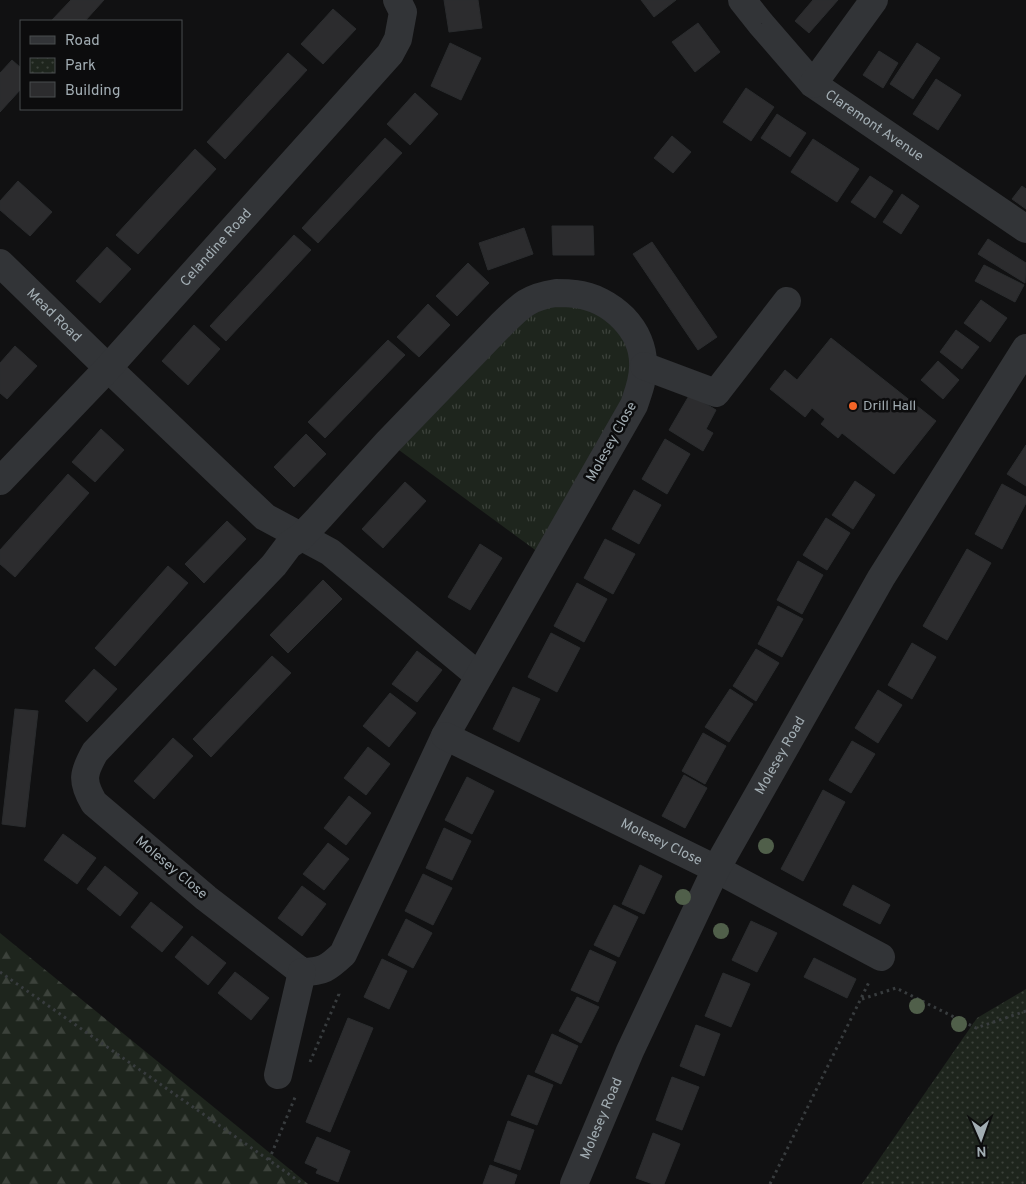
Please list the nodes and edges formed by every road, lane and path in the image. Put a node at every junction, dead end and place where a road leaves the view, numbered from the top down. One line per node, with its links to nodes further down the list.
1 (398, 0): 10 (street, Celandine Road)
2 (742, 0): 4 (street, Claremont Avenue)
3 (874, 0): 4 (street)
4 (813, 84): 5 (street, Claremont Avenue)
5 (1026, 229)
6 (0, 263): 10 (street, Mead Road)
7 (787, 301): 9 (street)
8 (1022, 362): 15 (street, Molesey Road)
9 (644, 366): 12 (street, Molesey Close); 13 (street, Molesey Close)
10 (108, 368): 11 (street, Celandine Road); 12 (street, Mead Road)
11 (0, 481)
12 (301, 536): 13 (street); 18 (street, Molesey Close)
13 (480, 676): 14 (street, Molesey Close)
14 (445, 736): 15 (street, Molesey Close); 18 (street, Molesey Close)
15 (716, 869): 16 (street, Molesey Close); 25 (street, Molesey Road)
16 (881, 957): 19 (path)
17 (0, 972): 23 (path)
18 (302, 972): 21 (street)
19 (862, 999): 20 (path); 26 (path)
20 (1026, 1011)
21 (278, 1075)
22 (275, 1144): 23 (path)
23 (269, 1160): 24 (path)
24 (303, 1184)
25 (574, 1184)
26 (770, 1184)

